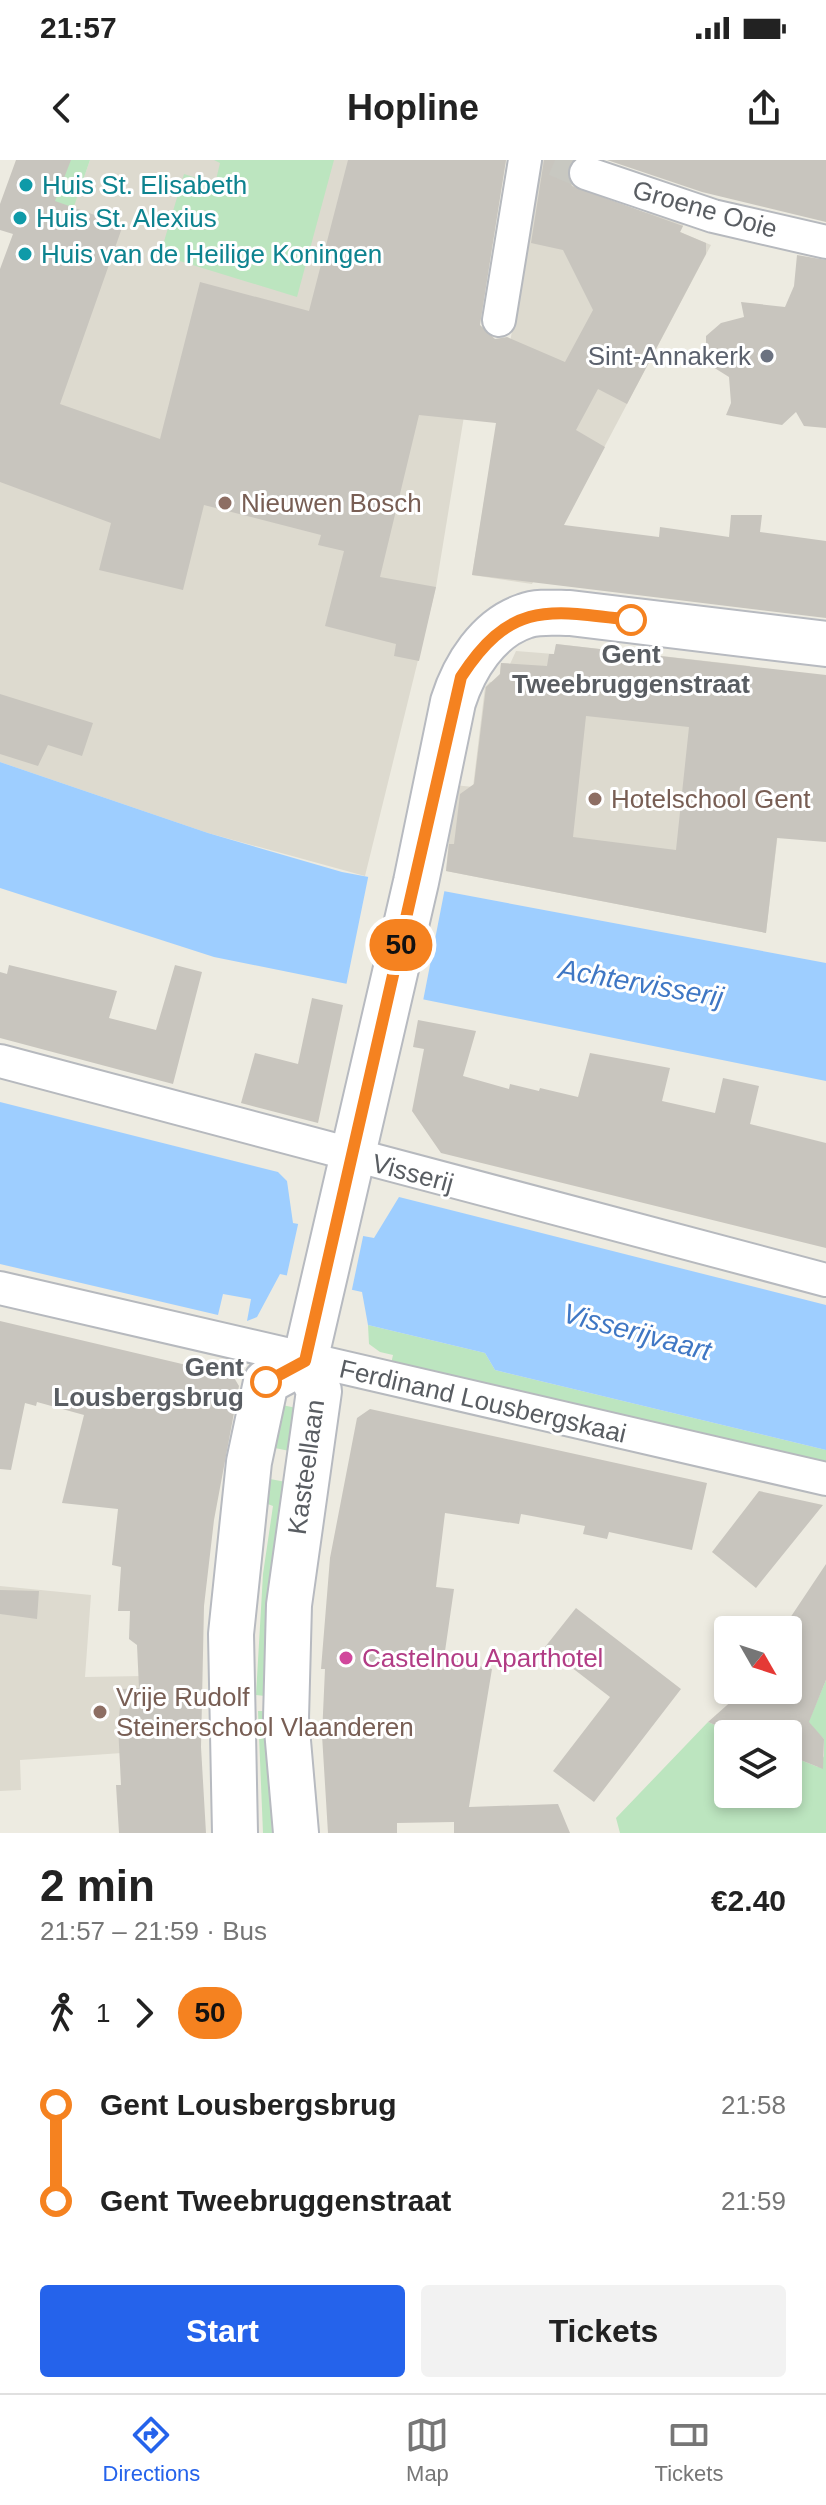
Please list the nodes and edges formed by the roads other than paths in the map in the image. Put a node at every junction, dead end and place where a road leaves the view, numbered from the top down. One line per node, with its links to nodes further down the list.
1 (525, 160): 4 (street)
2 (586, 173): 3 (street, Groene Ooie)
3 (826, 242)
4 (499, 320)
5 (826, 644): 7 (street)
6 (0, 1061): 7 (street, Visserij)
7 (350, 1156): 8 (street, Visserij); 10 (street)
8 (826, 1280)
9 (0, 1288): 10 (street, Ferdinand Lousbergskaai)
10 (305, 1361): 11 (street, Kasteellaan); 12 (street, Kasteellaan); 13 (street, Ferdinand Lousbergskaai)
11 (249, 1462): 12 (street); 14 (street, Kasteellaan)
12 (305, 1473): 15 (street, Kasteellaan)
13 (826, 1479)
14 (235, 1833)
15 (296, 1833)

